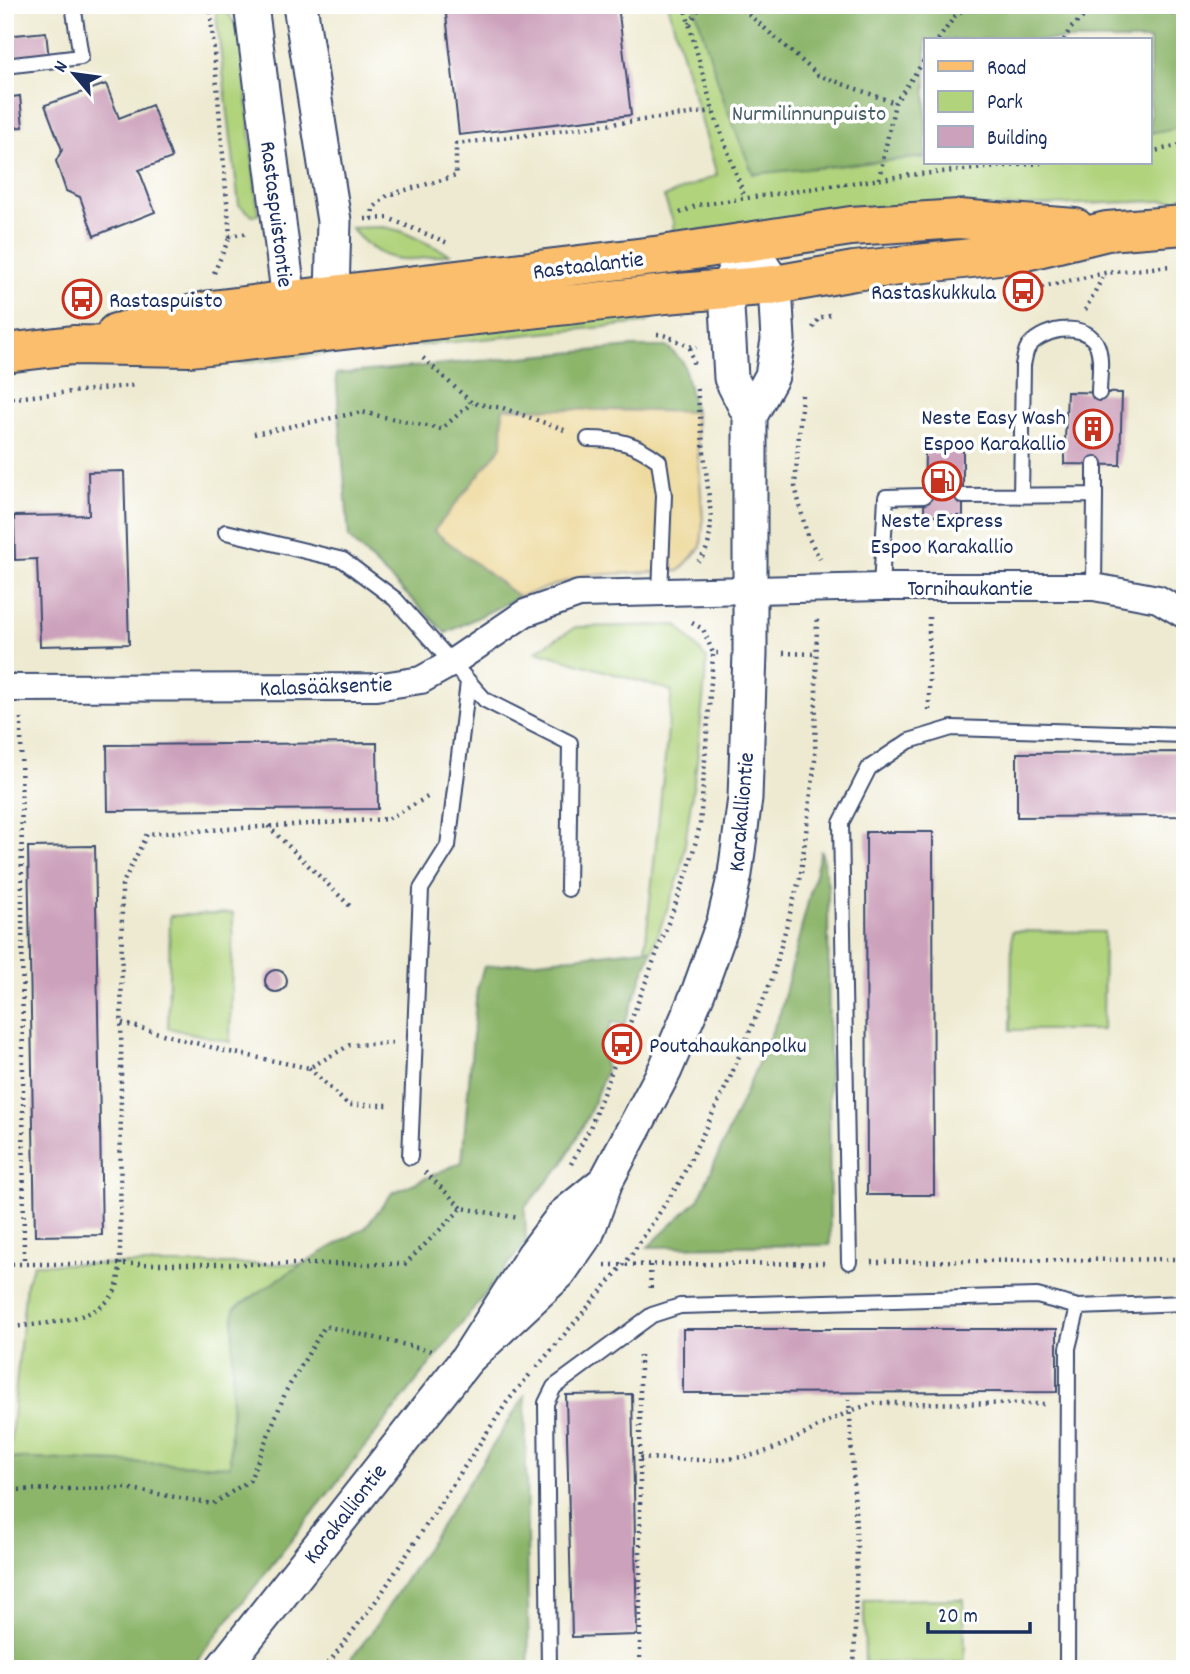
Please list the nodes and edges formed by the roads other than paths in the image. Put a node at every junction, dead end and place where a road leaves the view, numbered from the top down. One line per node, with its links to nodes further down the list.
1 (73, 5): 4 (lane)
2 (251, 5): 11 (street, Rastaspuistontie)
3 (300, 5): 10 (street, Rastaspuistontie)
4 (5, 66)
5 (1185, 225): 6 (main road, Rastaalantie)
6 (1107, 231): 7 (main road, Rastaalantie); 8 (main road, Rastaalantie)
7 (748, 243): 8 (street, Karakalliontie); 9 (street, Karakalliontie); 10 (main road, Rastaalantie)
8 (775, 285): 9 (main road, Rastaalantie); 16 (street, Karakalliontie)
9 (726, 289): 12 (main road, Rastaalantie); 16 (street, Karakalliontie)
10 (332, 295): 11 (main road, Rastaalantie); 12 (street, Rastaspuistontie)
11 (289, 300): 12 (street, Rastaspuistontie); 13 (main road, Rastaalantie)
12 (320, 332): 13 (main road, Rastaalantie)
13 (73, 345): 14 (main road, Rastaalantie)
14 (5, 353)
15 (1099, 393): 22 (lane)
16 (750, 416): 26 (street, Karakalliontie)
17 (588, 439): 27 (lane)
18 (1095, 464): 19 (lane)
19 (1095, 495): 22 (lane); 25 (lane)
20 (924, 496): 24 (lane)
21 (963, 496): 22 (lane)
22 (1021, 496)
23 (226, 532): 29 (lane)
24 (881, 587): 25 (street, Tornihaukantie); 26 (street, Tornihaukantie)
25 (1094, 587): 28 (street, Tornihaukantie)
26 (750, 591): 27 (street, Kalasääksentie); 37 (street, Karakalliontie)
27 (660, 593): 29 (street, Kalasääksentie)
28 (1185, 615)
29 (459, 673): 30 (street, Kalasääksentie); 32 (lane); 33 (lane)
30 (5, 688)
31 (1185, 735): 34 (lane)
32 (568, 889)
33 (410, 1157)
34 (849, 1262)
35 (1185, 1303): 36 (lane)
36 (1078, 1307): 38 (lane); 39 (lane)
37 (222, 1669)
38 (549, 1669)
39 (1067, 1669)

